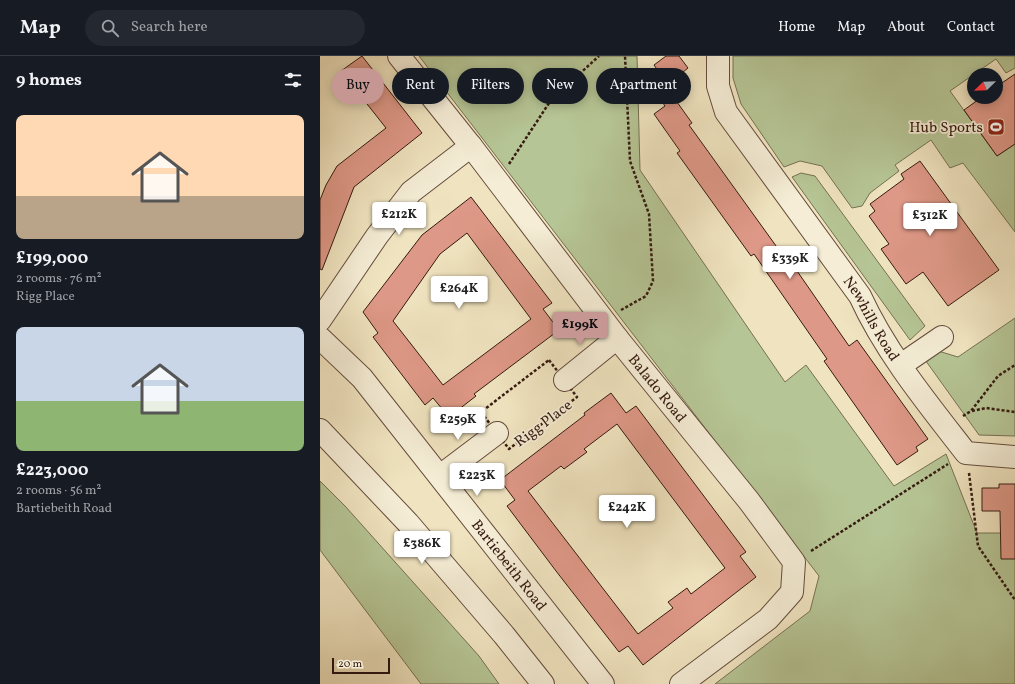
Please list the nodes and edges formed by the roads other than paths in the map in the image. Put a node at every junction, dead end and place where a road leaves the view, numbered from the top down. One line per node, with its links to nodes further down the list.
1 (399, 56): 3 (street, Balado Road)
2 (718, 56): 8 (street, Newhills Road)
3 (471, 146): 4 (street); 7 (street, Balado Road)
4 (320, 320)
5 (942, 337): 8 (street)
6 (320, 338): 13 (street, Bartiebeith Road)
7 (617, 338): 9 (street, Rigg Place); 16 (street, Balado Road)
8 (901, 365): 12 (street, Newhills Road)
9 (565, 380)
10 (320, 430): 14 (street)
11 (497, 433): 13 (street, Rigg Place)
12 (1015, 458)
13 (440, 476): 15 (street, Bartiebeith Road)
14 (543, 684)
15 (604, 684)
16 (681, 684)

